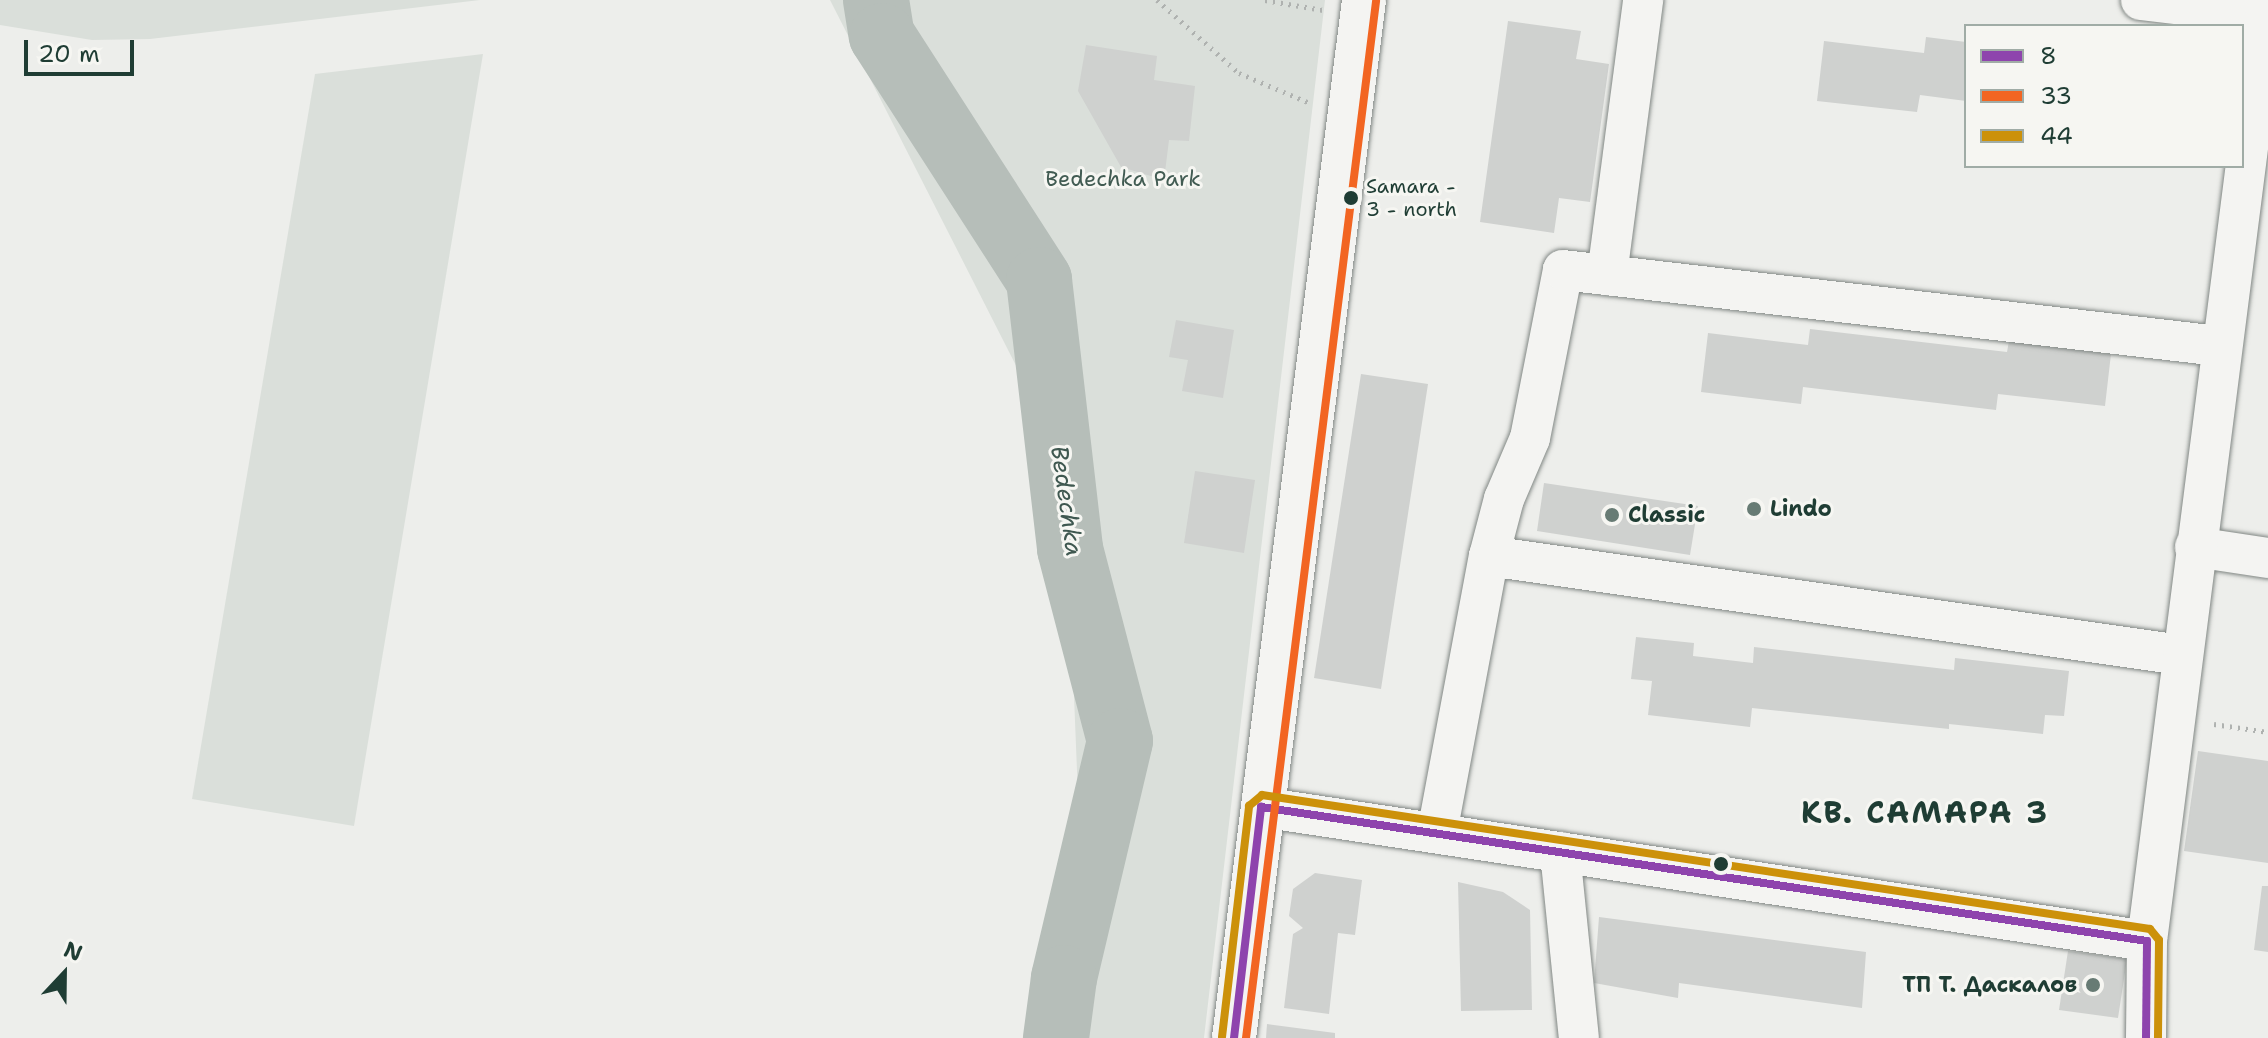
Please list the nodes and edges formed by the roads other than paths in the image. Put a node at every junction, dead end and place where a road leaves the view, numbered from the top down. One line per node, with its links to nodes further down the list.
1 (1643, 0): 5 (street)
2 (2141, 0): 4 (street)
3 (1363, 5): 11 (street)
4 (2267, 15): 6 (street)
5 (1607, 275): 6 (street); 8 (street)
6 (2219, 346): 7 (street)
7 (2195, 547): 9 (street); 10 (street)
8 (1489, 556): 10 (street); 12 (street)
9 (2268, 558)
10 (2181, 655): 14 (street)
11 (1261, 807): 12 (street); 15 (street)
12 (1437, 833): 13 (street)
13 (1560, 852): 14 (street); 16 (street)
14 (2147, 941): 17 (street)
15 (1234, 1038)
16 (1579, 1038)
17 (2146, 1038)

